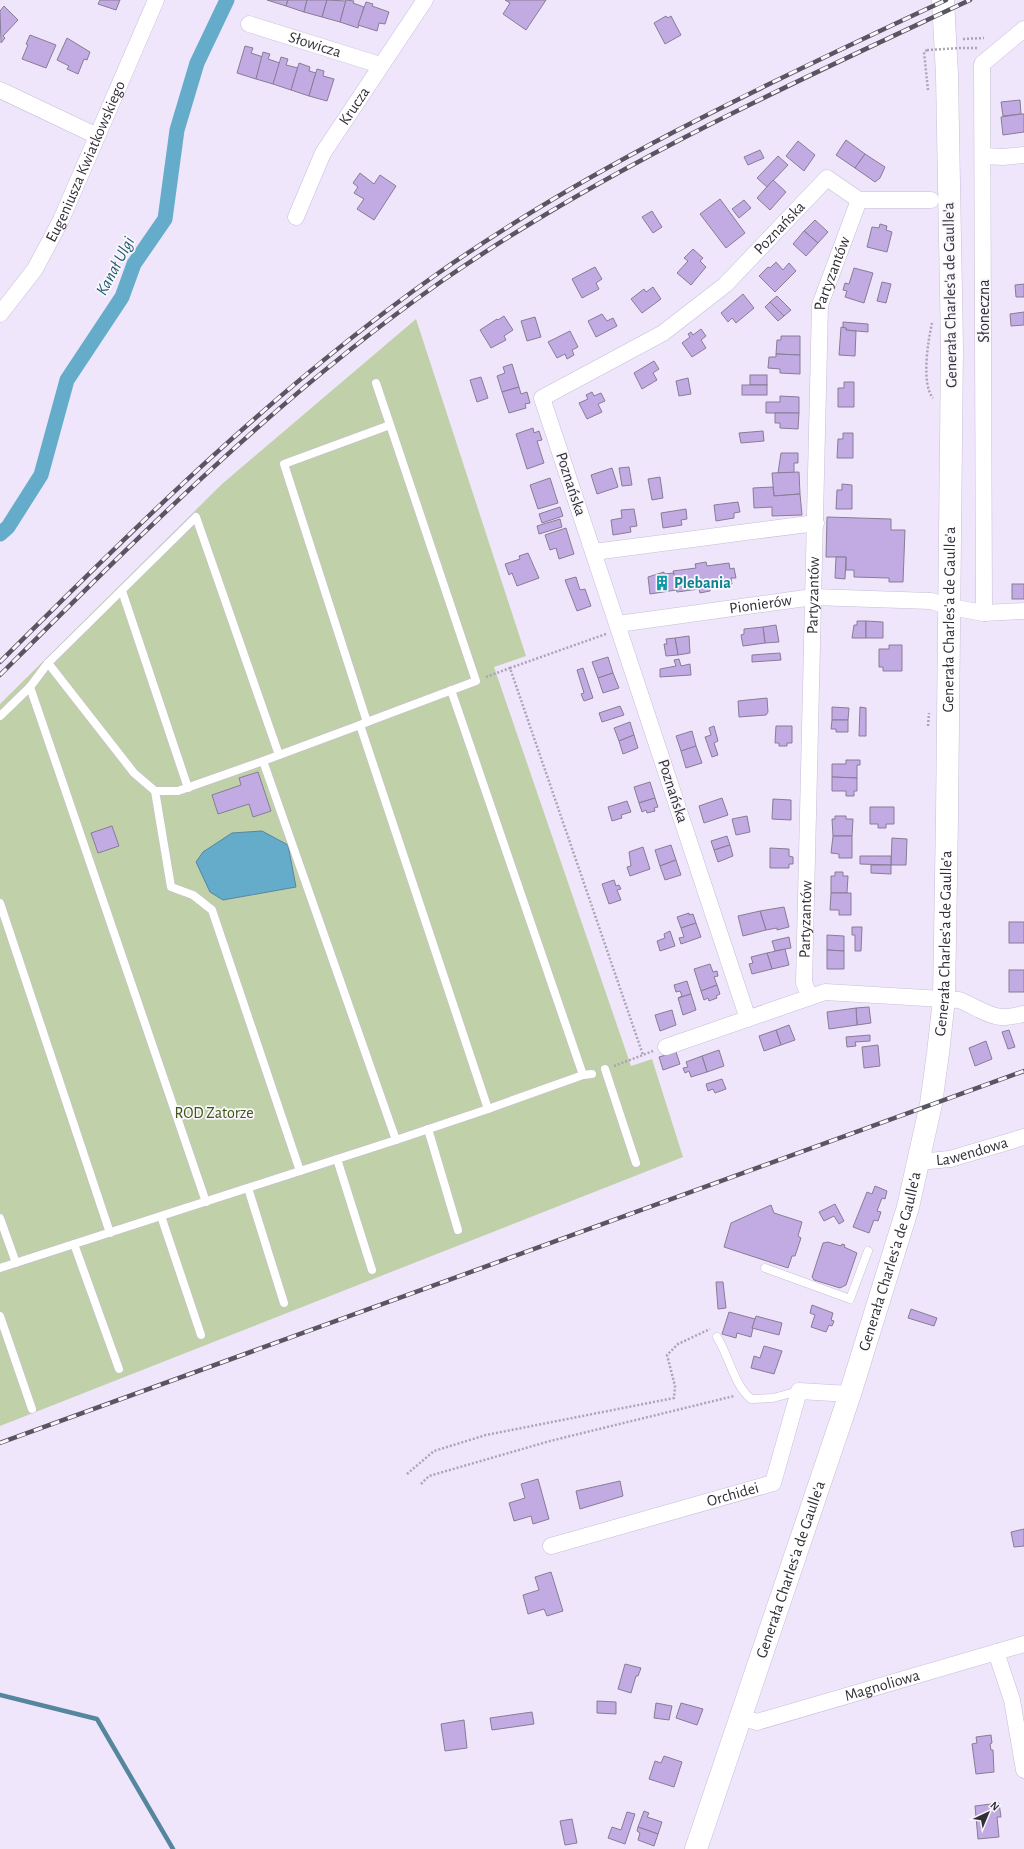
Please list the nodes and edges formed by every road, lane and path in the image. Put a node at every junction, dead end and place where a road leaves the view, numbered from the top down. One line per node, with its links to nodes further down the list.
1 (156, 0): 12 (street, Eugeniusza Kwiatkowskiego)
2 (425, 0): 9 (street, Krucza)
3 (943, 0): 27 (main road, Generała Charles'a de Gaulle'a)
4 (249, 24): 9 (street, Słowicza)
5 (1024, 29): 14 (street, Słoneczna)
6 (984, 38): 7 (path)
7 (956, 39)
8 (961, 48): 11 (path, bridge)
9 (380, 65): 17 (street, Krucza)
10 (0, 90): 12 (street)
11 (928, 93)
12 (97, 136): 18 (street, Eugeniusza Kwiatkowskiego)
13 (1024, 155): 14 (street)
14 (984, 156): 29 (street, Słoneczna)
15 (859, 200): 16 (street); 23 (street, Partyzantów); 24 (street, Poznańska)
16 (931, 200)
17 (296, 218)
18 (0, 314)
19 (934, 316): 21 (path)
20 (376, 383): 22 (lane)
21 (933, 398)
22 (390, 424): 33 (lane); 37 (lane)
23 (816, 523): 24 (street); 26 (street, Partyzantów)
24 (594, 552): 30 (street, Poznańska)
25 (122, 591): 31 (lane); 38 (lane); 40 (lane)
26 (813, 597): 27 (street, Pionierów); 30 (street, Pionierów); 43 (street, Partyzantów)
27 (950, 607): 29 (street, Pionierów); 44 (main road, Generała Charles'a de Gaulle'a)
28 (1024, 611): 29 (street, Pionierów)
29 (984, 613)
30 (619, 627): 32 (path); 46 (street, Poznańska)
31 (48, 663): 34 (lane); 41 (lane)
32 (510, 668): 33 (path); 48 (path)
33 (476, 681): 35 (lane)
34 (30, 687): 36 (lane); 61 (lane)
35 (451, 690): 37 (lane); 51 (lane)
36 (0, 716)
37 (363, 723): 38 (lane); 52 (lane)
38 (279, 755): 39 (lane)
39 (263, 761): 40 (lane); 55 (lane)
40 (188, 788): 41 (lane)
41 (155, 791): 59 (lane)
42 (0, 903): 65 (lane)
43 (810, 996): 44 (street); 46 (street)
44 (944, 999): 45 (street); 57 (main road, Generała Charles'a de Gaulle'a)
45 (1024, 1014)
46 (748, 1019): 47 (street)
47 (666, 1047): 48 (path)
48 (643, 1055): 49 (path)
49 (605, 1069): 58 (lane)
50 (592, 1074): 51 (lane)
51 (583, 1075): 52 (lane)
52 (488, 1109): 53 (lane)
53 (428, 1129): 55 (lane); 64 (lane)
54 (1024, 1137): 57 (street, Lawendowa)
55 (396, 1140): 56 (lane)
56 (337, 1159): 59 (lane); 71 (lane)
57 (918, 1162): 79 (main road, Generała Charles'a de Gaulle'a)
58 (636, 1163)
59 (300, 1171): 60 (lane)
60 (248, 1188): 61 (lane); 72 (lane)
61 (206, 1202): 62 (lane)
62 (161, 1216): 65 (lane); 74 (lane)
63 (0, 1218): 68 (lane)
64 (458, 1230)
65 (110, 1233): 66 (lane)
66 (74, 1244): 68 (lane); 76 (lane)
67 (868, 1250): 70 (lane)
68 (16, 1263): 69 (lane)
69 (0, 1268)
70 (765, 1268)
71 (372, 1270)
72 (284, 1303)
73 (0, 1316): 80 (lane)
74 (201, 1335)
75 (717, 1337): 78 (lane); 81 (path)
76 (119, 1369)
77 (799, 1391): 78 (lane); 79 (street); 83 (street, Orchidei)
78 (744, 1394): 82 (path)
79 (850, 1394): 86 (main road, Generała Charles'a de Gaulle'a)
80 (32, 1409)
81 (407, 1474)
82 (421, 1484)
83 (551, 1546)
84 (1024, 1644): 85 (street, Magnoliowa)
85 (996, 1652): 86 (street, Magnoliowa); 87 (street)
86 (740, 1717): 88 (main road, Generała Charles'a de Gaulle'a)
87 (1024, 1770)
88 (696, 1849)

